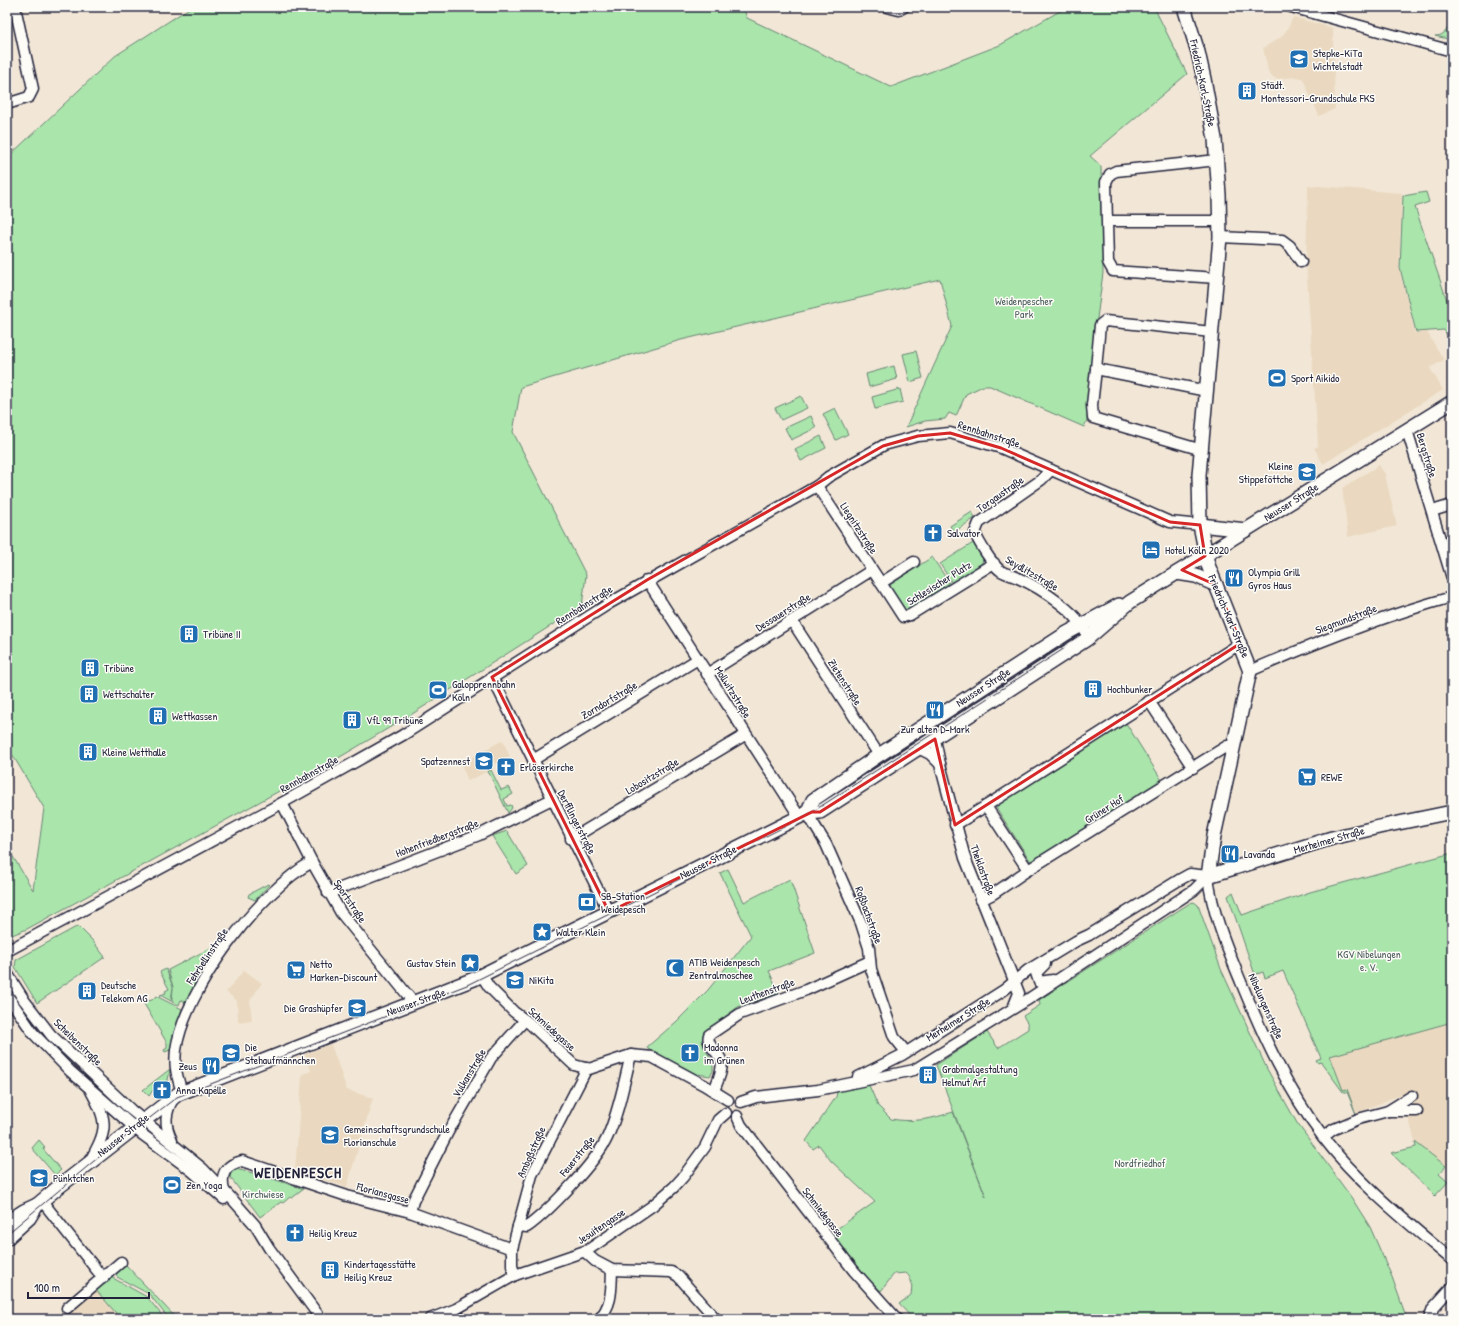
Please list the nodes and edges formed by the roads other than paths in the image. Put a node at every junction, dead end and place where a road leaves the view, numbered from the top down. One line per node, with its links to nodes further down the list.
1 (15, 7): 7 (street)
2 (887, 7): 3 (street)
3 (904, 7)
4 (1184, 7): 8 (main road, Friedrich-Karl-Straße)
5 (1292, 7): 6 (street)
6 (1452, 51)
7 (7, 104)
8 (1217, 160): 9 (street); 10 (main road, Friedrich-Karl-Straße)
9 (1108, 221): 10 (street); 13 (street)
10 (1219, 221): 11 (main road, Friedrich-Karl-Straße)
11 (1220, 237): 12 (street); 13 (main road, Friedrich-Karl-Straße)
12 (1301, 262)
13 (1217, 278): 14 (main road, Friedrich-Karl-Straße)
14 (1212, 332): 15 (street); 16 (main road, Friedrich-Karl-Straße)
15 (1096, 369): 16 (street); 19 (street)
16 (1207, 391): 19 (main road, Friedrich-Karl-Straße)
17 (1452, 402): 18 (main road, Neusser Straße)
18 (1407, 430): 23 (street, Bergstraße); 25 (main road, Neusser Straße)
19 (1202, 450): 24 (main road, Friedrich-Karl-Straße)
20 (1051, 470): 21 (street, Rennbahnstraße); 24 (street, Rennbahnstraße); 28 (street, Torgaustraße)
21 (817, 486): 29 (street, Liegnitzstraße); 32 (street, Rennbahnstraße)
22 (1452, 505): 23 (street)
23 (1432, 511): 31 (street, Bergstraße)
24 (1200, 525): 25 (main road); 26 (main road, Friedrich-Karl-Straße)
25 (1246, 530): 26 (main road, Neusser Straße)
26 (1205, 556): 30 (main road, Neusser Straße); 34 (main road, Friedrich-Karl-Straße)
27 (914, 562): 33 (street)
28 (994, 563): 33 (street, Schlesischer Platz); 38 (street, Seydlitzstraße)
29 (872, 570): 33 (street, Liegnitzstraße); 37 (street, Dessauerstraße)
30 (1177, 573): 34 (main road); 36 (main road, Neusser Straße)
31 (1452, 578)
32 (647, 580): 41 (street, Mollwitzstraße); 44 (street, Rennbahnstraße)
33 (881, 583)
34 (1216, 586): 40 (main road, Friedrich-Karl-Straße)
35 (1452, 597): 42 (street, Siegmundstraße)
36 (1130, 602): 38 (main road, Neusser Straße); 39 (main road, Neusser Straße)
37 (792, 621): 43 (street, Dessauerstraße); 50 (street, Zietenstraße)
38 (1081, 626): 39 (street, Seydlitzstraße); 50 (main road, Neusser Straße)
39 (1087, 639): 47 (main road, Neusser Straße)
40 (1241, 643): 42 (main road, Friedrich-Karl-Straße); 45 (street)
41 (698, 659): 43 (street, Mollwitzstraße); 51 (street, Zorndorfstraße)
42 (1250, 671): 48 (main road, Friedrich-Karl-Straße)
43 (707, 674): 46 (street, Mollwitzstraße)
44 (492, 677): 51 (street, Derfflingerstraße); 55 (street, Rennbahnstraße)
45 (1149, 701): 53 (street); 56 (street)
46 (745, 735): 58 (street, Mollwitzstraße); 60 (street, Lobositzstraße)
47 (935, 739): 49 (main road, Neusser Straße); 52 (street, Theklastraße)
48 (1233, 747): 53 (street, Grüner Hof); 63 (main road, Friedrich-Karl-Straße)
49 (920, 749): 52 (street); 58 (main road, Neusser Straße)
50 (879, 755): 58 (main road, Neusser Straße)
51 (533, 760): 54 (street, Derfflingerstraße)
52 (940, 764): 59 (street, Theklastraße)
53 (1193, 768): 62 (street, Grüner Hof)
54 (552, 799): 60 (street, Derfflingerstraße); 64 (street, Hohenfriedbergstraße)
55 (282, 803): 61 (street, Sportstraße); 67 (street, Rennbahnstraße)
56 (986, 806): 59 (street); 62 (street)
57 (1452, 812): 63 (main road, Merheimer Straße)
58 (803, 814): 66 (main road, Neusser Straße); 69 (street, Roßbachstraße)
59 (955, 825): 65 (street, Theklastraße)
60 (571, 839): 66 (street, Derfflingerstraße)
61 (312, 862): 64 (street, Sportstraße); 86 (street, Fehrbellinstraße)
62 (1028, 870): 65 (street, Grüner Hof)
63 (1208, 876): 68 (street, Merheimer Straße); 72 (street, Merheimer Straße); 95 (street, Nibelungenstraße)
64 (328, 893): 76 (street, Sportstraße)
65 (981, 900): 73 (street, Theklastraße)
66 (609, 912): 71 (main road, Neusser Straße)
67 (7, 951)
68 (1054, 953): 72 (street); 73 (street, Merheimer Straße)
69 (870, 961): 79 (street, Roßbachstraße); 85 (street, Leuthenstraße)
70 (7, 973): 94 (street, Scheibenstraße)
71 (482, 976): 76 (main road, Neusser Straße); 78 (street, Schmiedegasse)
72 (1057, 979): 74 (street, Merheimer Straße)
73 (1014, 981): 74 (street); 77 (street); 79 (street, Merheimer Straße)
74 (1041, 990): 77 (street, Merheimer Straße)
75 (7, 995): 84 (street)
76 (414, 1003): 86 (main road, Neusser Straße)
77 (1013, 1008): 82 (street, Merheimer Straße)
78 (525, 1020): 81 (street, Schmiedegasse); 100 (street, Vulkanstraße)
79 (904, 1053): 82 (street); 83 (street, Merheimer Straße)
80 (631, 1055): 81 (street); 85 (street); 102 (street, Feuerstraße)
81 (587, 1068): 102 (street, Amboßstraße)
82 (914, 1070): 83 (street, Merheimer Straße)
83 (846, 1083): 89 (street, Merheimer Straße)
84 (89, 1088): 94 (street); 97 (street)
85 (714, 1091): 88 (street)
86 (178, 1094): 94 (main road, Neusser Straße); 96 (street)
87 (1412, 1096): 90 (street)
88 (728, 1100): 89 (street); 92 (street)
89 (741, 1102): 93 (street)
90 (1388, 1111): 91 (street); 95 (street)
91 (1417, 1111)
92 (726, 1113): 93 (street); 106 (street, Jesuitengasse)
93 (737, 1116): 118 (street, Schmiedegasse)
94 (139, 1123): 96 (street); 97 (main road, Neusser Straße); 104 (street)
95 (1323, 1137): 107 (street, Nibelungenstraße)
96 (174, 1144): 98 (street)
97 (90, 1162): 99 (main road, Neusser Straße)
98 (224, 1191): 100 (street, Floriansgasse); 104 (street)
99 (40, 1203): 101 (main road, Neusser Straße); 103 (main road, Neusser Straße); 111 (street)
100 (410, 1212): 105 (street, Floriansgasse)
101 (7, 1222)
102 (518, 1226): 105 (street, Amboßstraße)
103 (7, 1238)
104 (269, 1248): 114 (street)
105 (512, 1249): 110 (street, Amboßstraße)
106 (585, 1252): 109 (street); 110 (street, Jesuitengasse)
107 (1451, 1257)
108 (121, 1262): 111 (street)
109 (612, 1270): 116 (street); 117 (street)
110 (516, 1275): 115 (street, Jesuitengasse)
111 (103, 1278): 113 (street)
112 (1452, 1287): 119 (street)
113 (67, 1308)
114 (321, 1319)
115 (430, 1319)
116 (599, 1319)
117 (716, 1319)
118 (897, 1319)
119 (1429, 1319)

